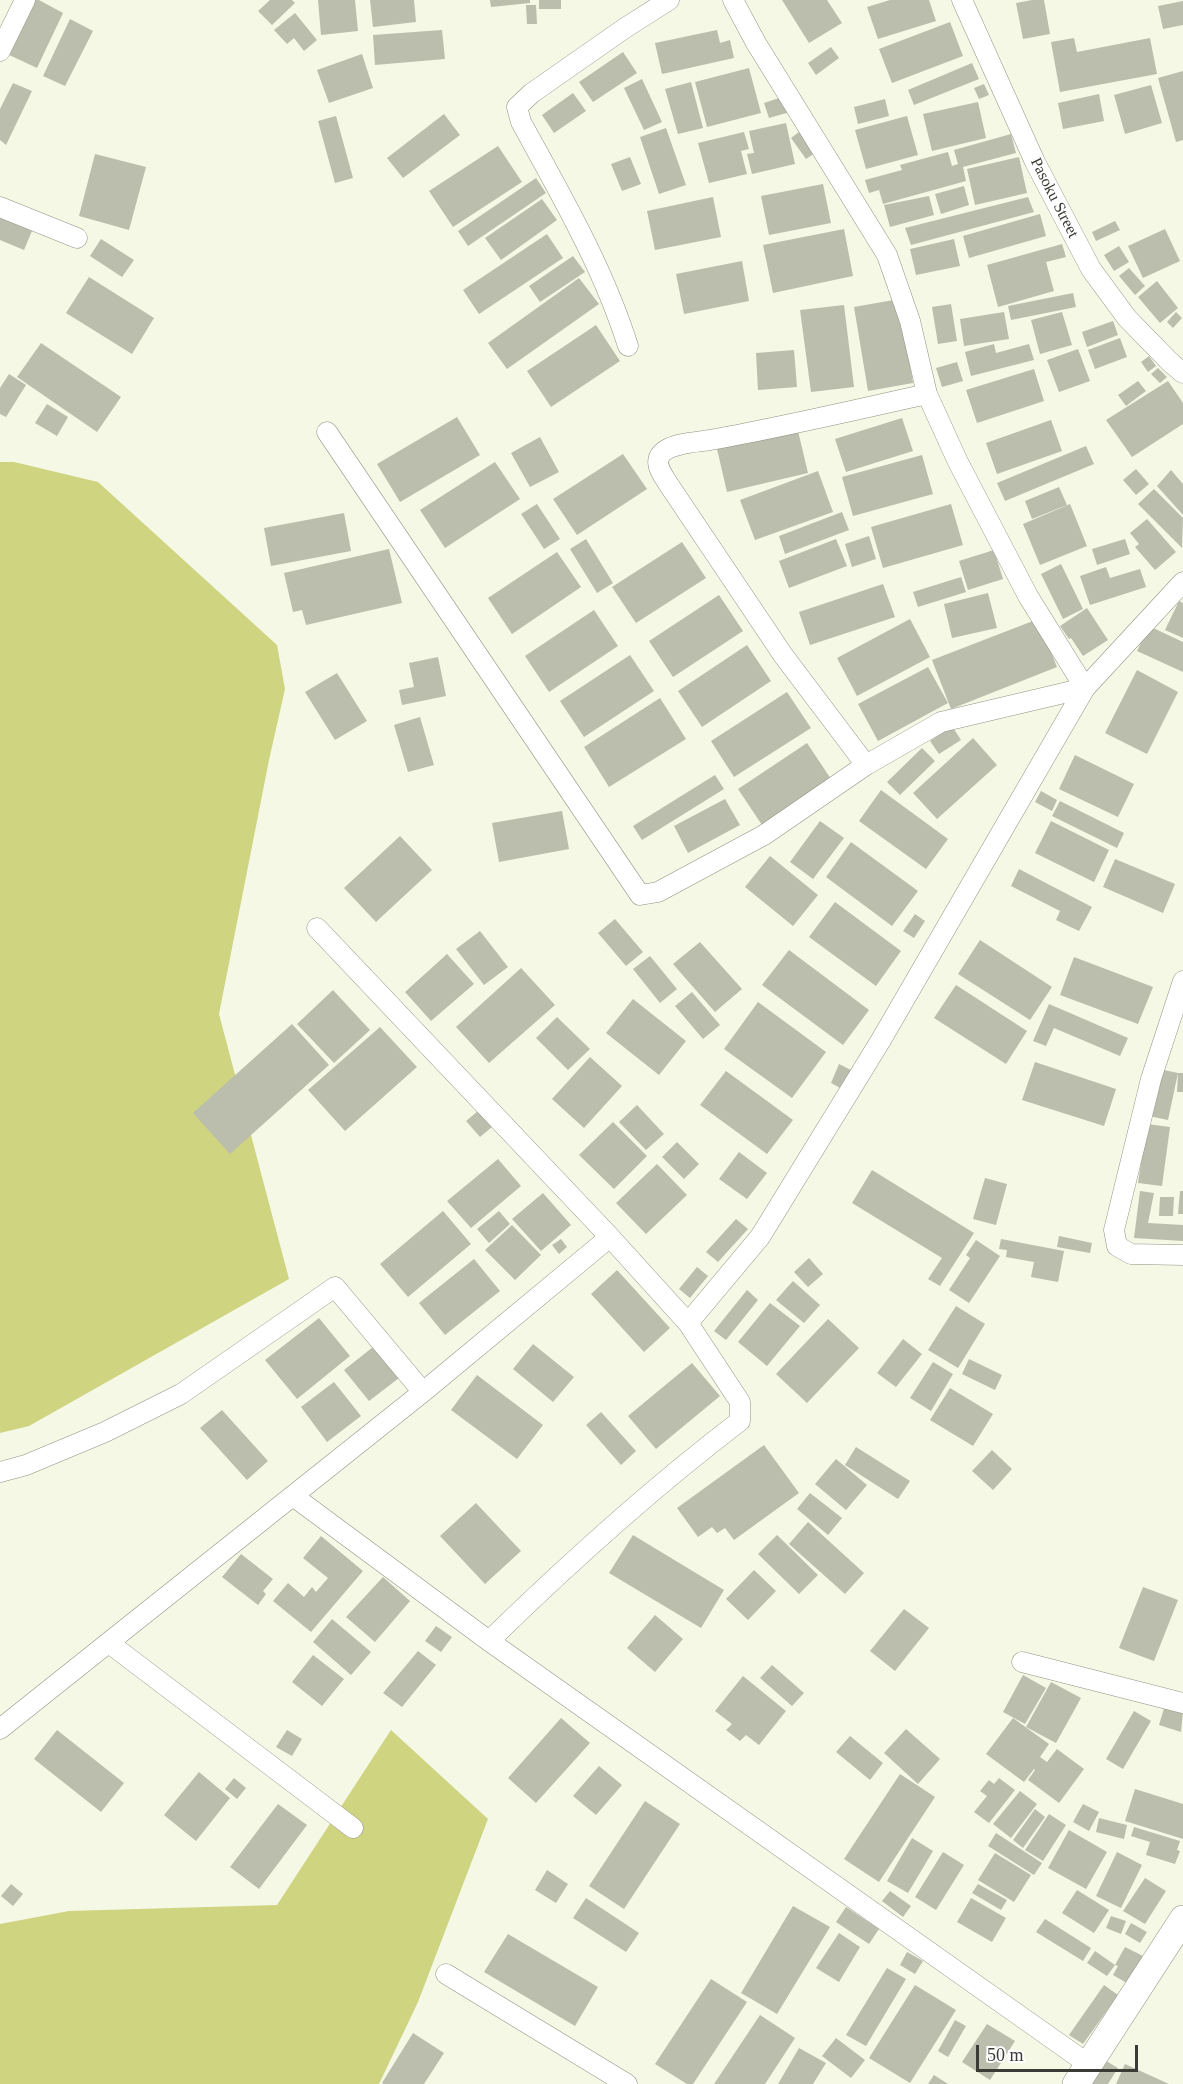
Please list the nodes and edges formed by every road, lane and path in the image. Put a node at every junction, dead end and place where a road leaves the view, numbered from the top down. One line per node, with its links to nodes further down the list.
1 (25, 0): 5 (street)
2 (669, 0): 8 (street)
3 (733, 0): 10 (street)
4 (962, 0): 9 (street, Pasoku Street)
5 (0, 51)
6 (0, 207): 7 (street)
7 (77, 238)
8 (628, 346)
9 (1183, 373)
10 (927, 394): 13 (street); 14 (street)
11 (327, 432): 14 (street)
12 (1183, 582): 13 (street)
13 (1084, 688): 14 (street); 19 (street)
14 (866, 765)
15 (317, 928): 17 (street)
16 (1183, 981): 18 (street)
17 (610, 1237): 19 (street); 20 (street)
18 (1183, 1255)
19 (688, 1323): 23 (street)
20 (423, 1392): 21 (street); 22 (street)
21 (0, 1472)
22 (293, 1496): 23 (street); 24 (street)
23 (489, 1641): 31 (street)
24 (110, 1643): 27 (street); 28 (street)
25 (1022, 1662): 26 (street)
26 (1183, 1703)
27 (0, 1729)
28 (353, 1828)
29 (1183, 1919): 31 (street)
30 (446, 1974): 32 (street)
31 (1082, 2074)
32 (627, 2084)

